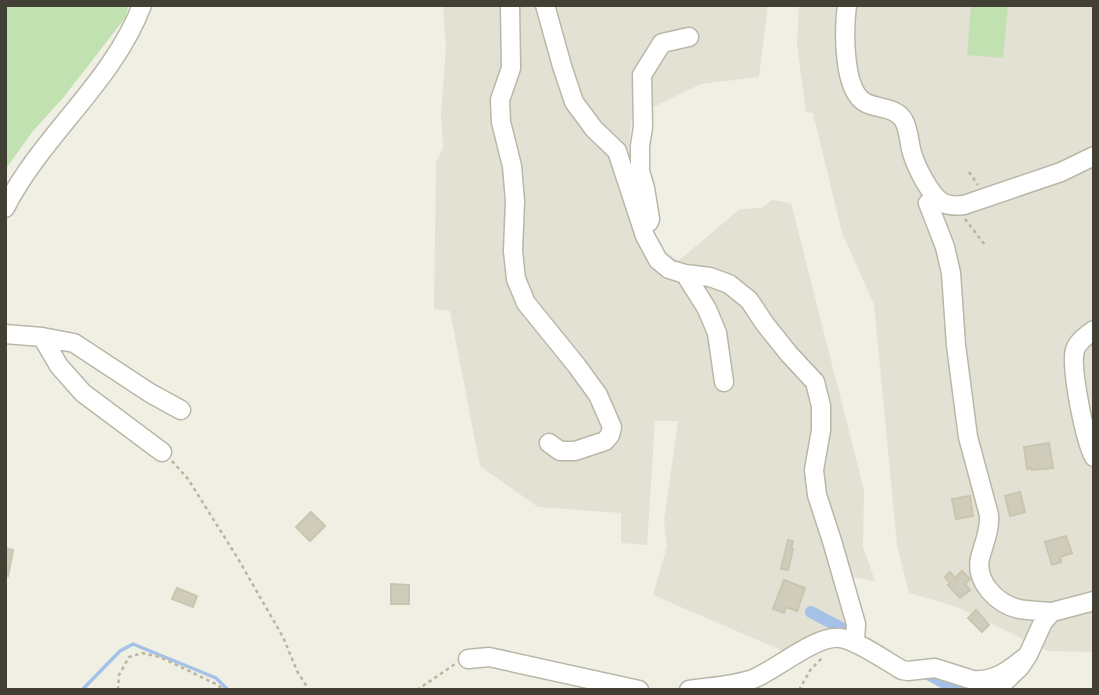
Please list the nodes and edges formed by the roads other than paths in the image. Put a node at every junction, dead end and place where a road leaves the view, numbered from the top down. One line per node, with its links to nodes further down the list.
1 (142, 5): 8 (street)
2 (510, 5): 16 (street)
3 (545, 5): 9 (street)
4 (847, 5): 7 (street)
5 (689, 37): 9 (street)
6 (1094, 156): 7 (street)
7 (939, 199): 20 (street)
8 (5, 208)
9 (645, 236): 10 (street)
10 (685, 274): 14 (street); 21 (street)
11 (1094, 330): 18 (street)
12 (5, 334): 13 (street)
13 (42, 337): 15 (street); 17 (street)
14 (724, 382)
15 (181, 410)
16 (549, 443)
17 (162, 452)
18 (1094, 457)
19 (1094, 601): 20 (street)
20 (1052, 612): 22 (street)
21 (855, 642): 22 (street); 25 (street)
22 (1028, 654): 26 (street)
23 (468, 659): 24 (street)
24 (639, 690)
25 (688, 690)
26 (996, 690)

